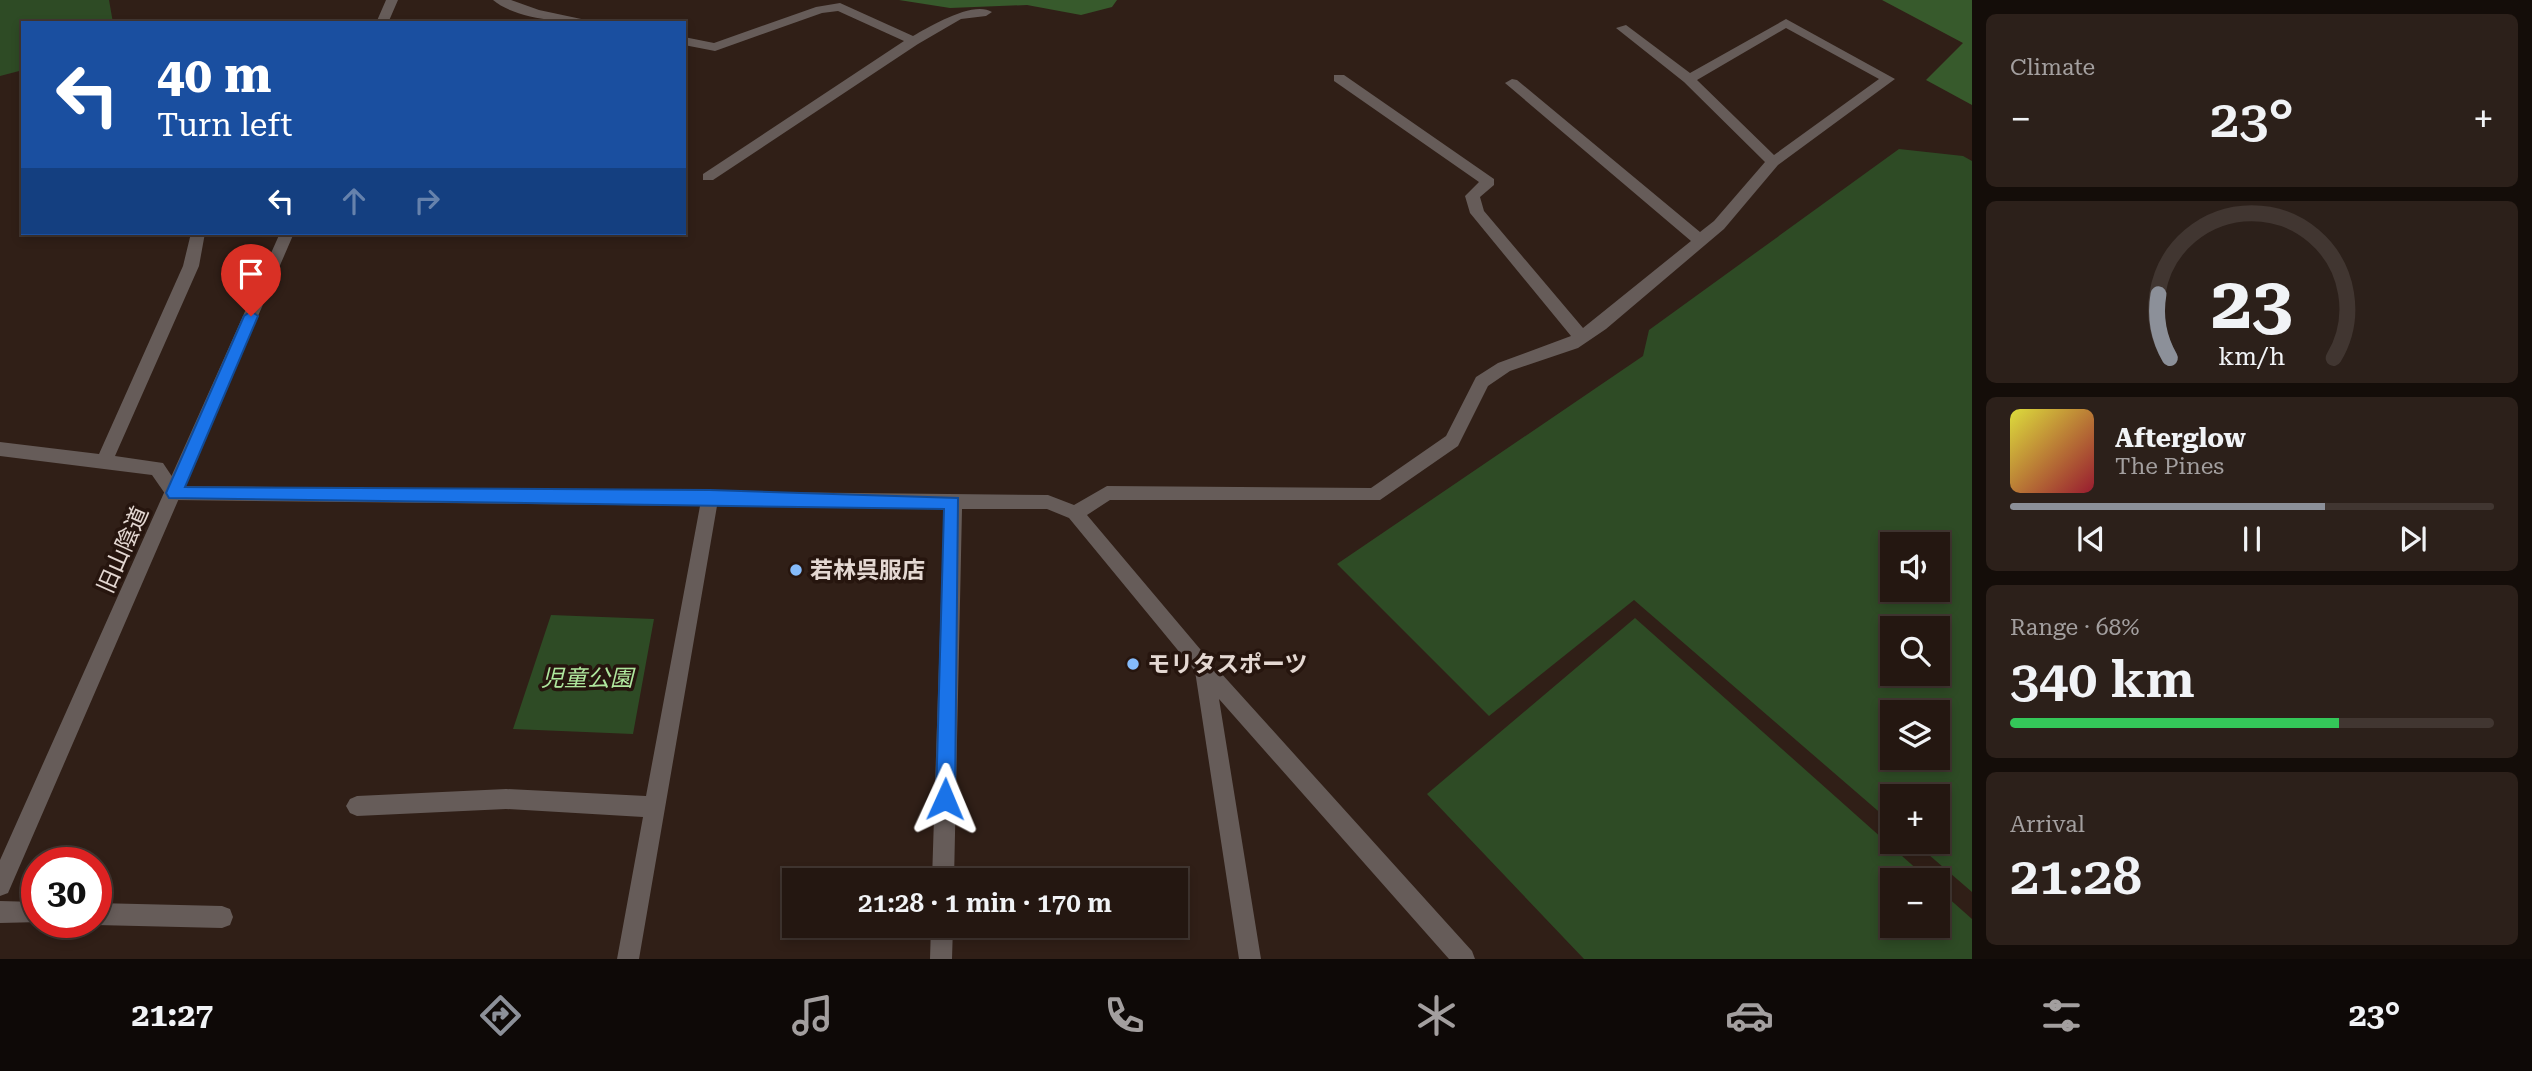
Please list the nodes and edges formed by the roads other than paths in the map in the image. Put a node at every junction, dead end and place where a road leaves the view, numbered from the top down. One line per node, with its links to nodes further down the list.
1 (392, 0): 4 (street)
2 (499, 0): 5 (street)
3 (986, 12): 8 (street)
4 (383, 21)
5 (582, 21)
6 (1622, 28): 10 (street)
7 (686, 41): 8 (street)
8 (914, 41): 13 (street)
9 (1339, 78): 17 (street)
10 (1689, 79): 12 (street); 12 (street)
11 (1512, 83): 16 (street)
12 (1773, 162): 16 (street)
13 (708, 177)
14 (198, 235): 19 (street)
15 (287, 235): 20 (street, 旧山陰道)
16 (1701, 241): 17 (street)
17 (1582, 338): 23 (street)
18 (0, 449): 19 (street)
19 (104, 461): 20 (street)
20 (174, 493): 21 (street); 28 (street, 旧山陰道)
21 (710, 497): 22 (street); 26 (street)
22 (953, 502): 23 (street); 27 (street)
23 (1074, 513): 24 (street)
24 (1204, 668): 36 (street); 37 (street)
25 (357, 806): 26 (street)
26 (654, 807): 34 (street)
27 (943, 868)
28 (0, 885)
29 (0, 912): 30 (street)
30 (21, 913)
31 (112, 914): 32 (street)
32 (222, 917)
33 (942, 938): 35 (street)
34 (628, 959)
35 (941, 959)
36 (1250, 959)
37 (1464, 959)

